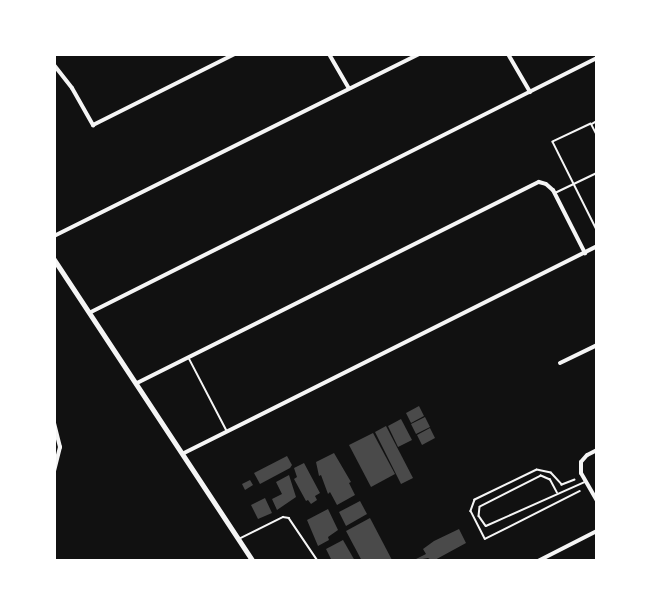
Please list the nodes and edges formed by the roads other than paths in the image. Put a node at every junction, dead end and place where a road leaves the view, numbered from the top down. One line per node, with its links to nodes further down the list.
1 (235, 54): 6 (street)
2 (328, 54): 7 (street)
3 (419, 54): 7 (street)
4 (508, 54): 8 (street)
5 (597, 58): 8 (street)
6 (54, 65)
7 (348, 88): 16 (street)
8 (530, 92): 20 (street)
9 (597, 121): 10 (lane)
10 (591, 124): 11 (lane); 13 (lane)
11 (597, 136)
12 (597, 173): 13 (lane)
13 (574, 184): 14 (lane); 15 (lane)
14 (555, 193): 18 (street); 22 (street)
15 (597, 230)
16 (54, 236)
17 (597, 246): 18 (street)
18 (585, 253): 26 (street)
19 (54, 259): 20 (street)
20 (91, 312): 24 (street)
21 (597, 345): 23 (street)
22 (189, 357): 24 (street); 26 (lane)
23 (560, 363)
24 (137, 384): 28 (street)
25 (54, 423): 29 (street)
26 (227, 432): 28 (street)
27 (597, 450): 30 (street)
28 (184, 453): 34 (street)
29 (54, 471)
30 (586, 481): 31 (lane); 32 (street)
31 (557, 493): 31 (lane)
32 (597, 501)
33 (597, 531): 37 (street)
34 (239, 539): 35 (street); 36 (lane)
35 (254, 561)
36 (318, 561)
37 (538, 561)

